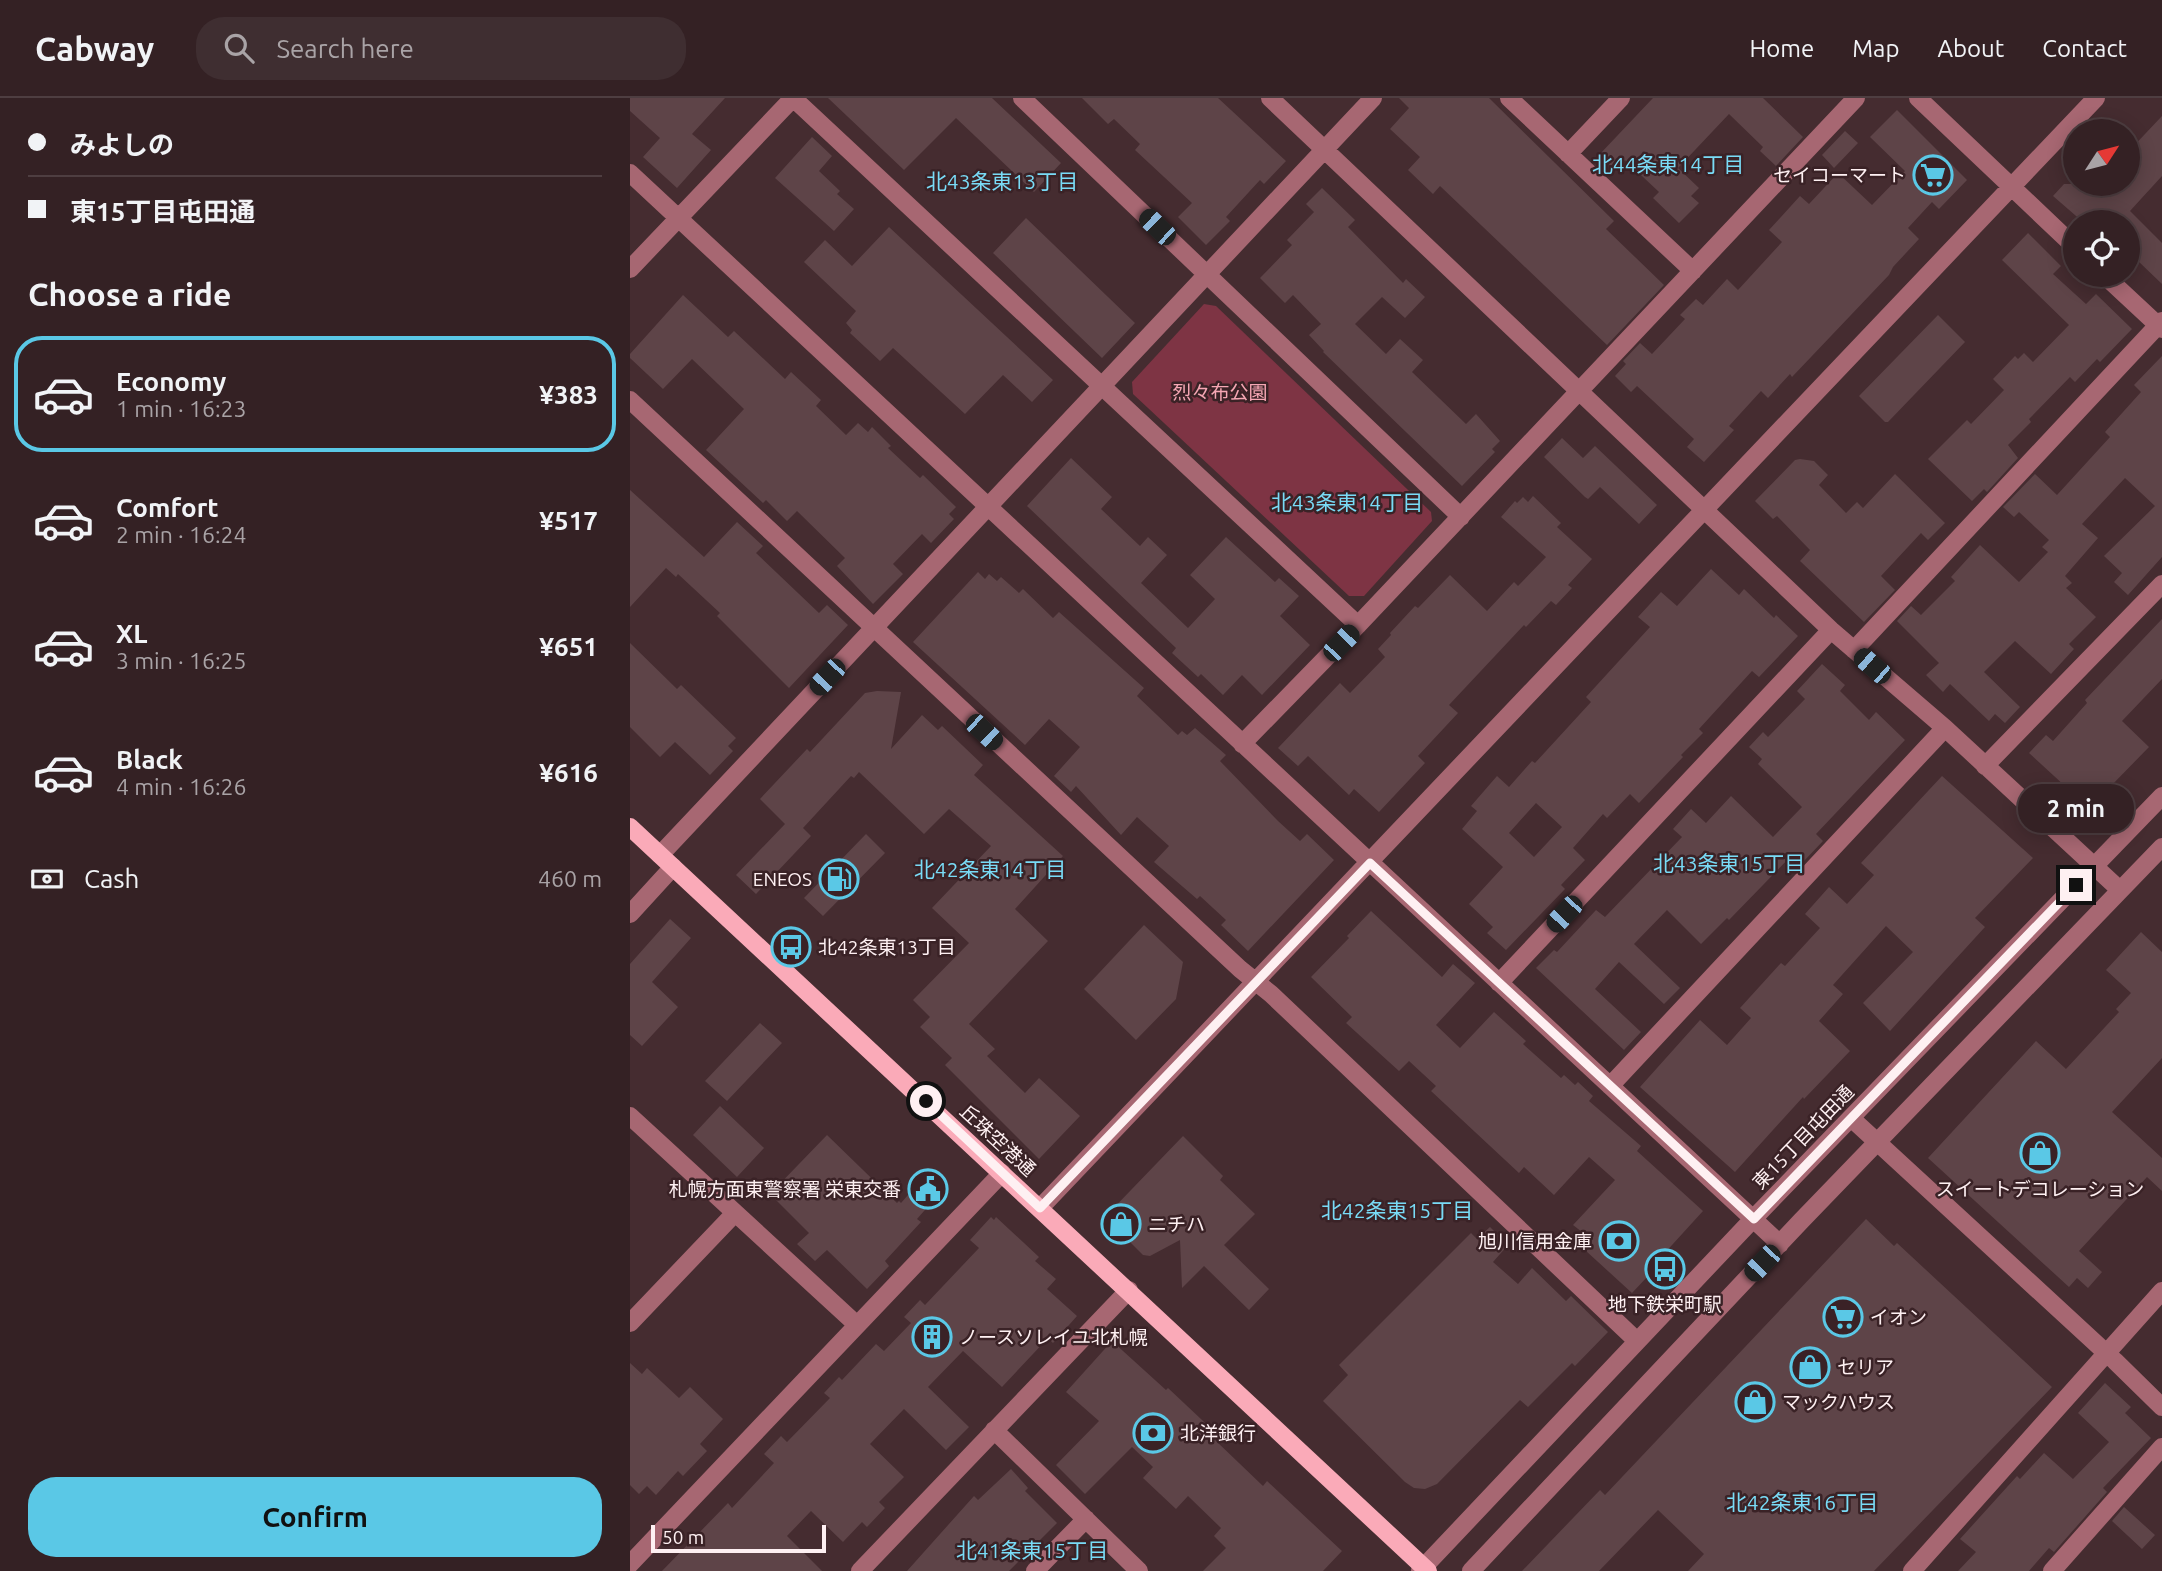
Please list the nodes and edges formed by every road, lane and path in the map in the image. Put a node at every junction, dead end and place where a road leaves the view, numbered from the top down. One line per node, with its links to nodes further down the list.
1 (793, 98): 14 (street); 21 (street)
2 (1022, 98): 18 (street)
3 (1270, 98): 10 (street)
4 (1373, 98): 10 (street)
5 (1509, 98): 11 (street)
6 (1621, 98): 11 (street)
7 (1856, 98): 17 (street)
8 (1919, 98): 13 (street)
9 (2096, 98): 13 (street)
10 (1324, 151): 18 (street); 22 (street)
11 (1568, 154): 17 (street)
12 (630, 173): 14 (street)
13 (2012, 188): 15 (street); 25 (street)
14 (680, 218): 16 (street); 24 (street)
15 (2063, 235)
16 (630, 269)
17 (1693, 271): 22 (street)
18 (1206, 275): 21 (street); 26 (street)
19 (2118, 287): 20 (street)
20 (2161, 325): 31 (street)
21 (1101, 385): 24 (street); 28 (street)
22 (1579, 391): 25 (street); 26 (street)
23 (630, 400): 29 (street)
24 (987, 506): 29 (street); 33 (street)
25 (1704, 509): 30 (street); 39 (street)
26 (1461, 517): 28 (street)
27 (2162, 584): 34 (street)
28 (1358, 625): 33 (street)
29 (872, 628): 38 (street); 43 (street)
30 (1831, 630): 31 (street); 44 (street)
31 (1854, 650): 32 (street)
32 (1945, 728): 34 (street); 45 (street)
33 (1242, 744): 39 (street)
34 (1985, 766): 40 (street)
35 (2162, 796): 40 (street, 東15丁目屯田通)
36 (630, 827): 38 (main road, 丘珠空港通)
37 (2162, 847): 41 (street)
38 (667, 861): 42 (street); 49 (main road, 丘珠空港通)
39 (1370, 863): 43 (street); 44 (street)
40 (2095, 866): 41 (street); 47 (street, 東15丁目屯田通)
41 (2120, 890): 48 (street)
42 (630, 914)
43 (1256, 981): 50 (street); 58 (street)
44 (1499, 983): 45 (street)
45 (1611, 1086): 52 (street)
46 (630, 1116): 51 (street)
47 (1851, 1118): 48 (street); 52 (street, 東15丁目屯田通)
48 (1877, 1142): 53 (street); 59 (street)
49 (1002, 1173): 50 (main road, 丘珠空港通); 57 (street)
50 (1040, 1208): 54 (main road, 丘珠空港通)
51 (735, 1213): 56 (street); 57 (street)
52 (1754, 1219): 53 (street); 58 (street, 東15丁目屯田通)
53 (1780, 1244): 69 (street)
54 (1129, 1290): 61 (street); 65 (main road, 丘珠空港通)
55 (2162, 1291): 59 (street)
56 (630, 1323)
57 (856, 1324): 64 (street)
58 (1637, 1341): 65 (street, 東15丁目屯田通)
59 (2106, 1353): 60 (street); 70 (street)
60 (2162, 1407)
61 (995, 1430): 63 (street); 66 (street)
62 (2162, 1447): 71 (street)
63 (1086, 1519): 67 (street); 68 (street)
64 (630, 1564)
65 (1424, 1570)
66 (860, 1571)
67 (1035, 1571)
68 (1139, 1571)
69 (1471, 1571)
70 (1912, 1571)
71 (2052, 1571)

